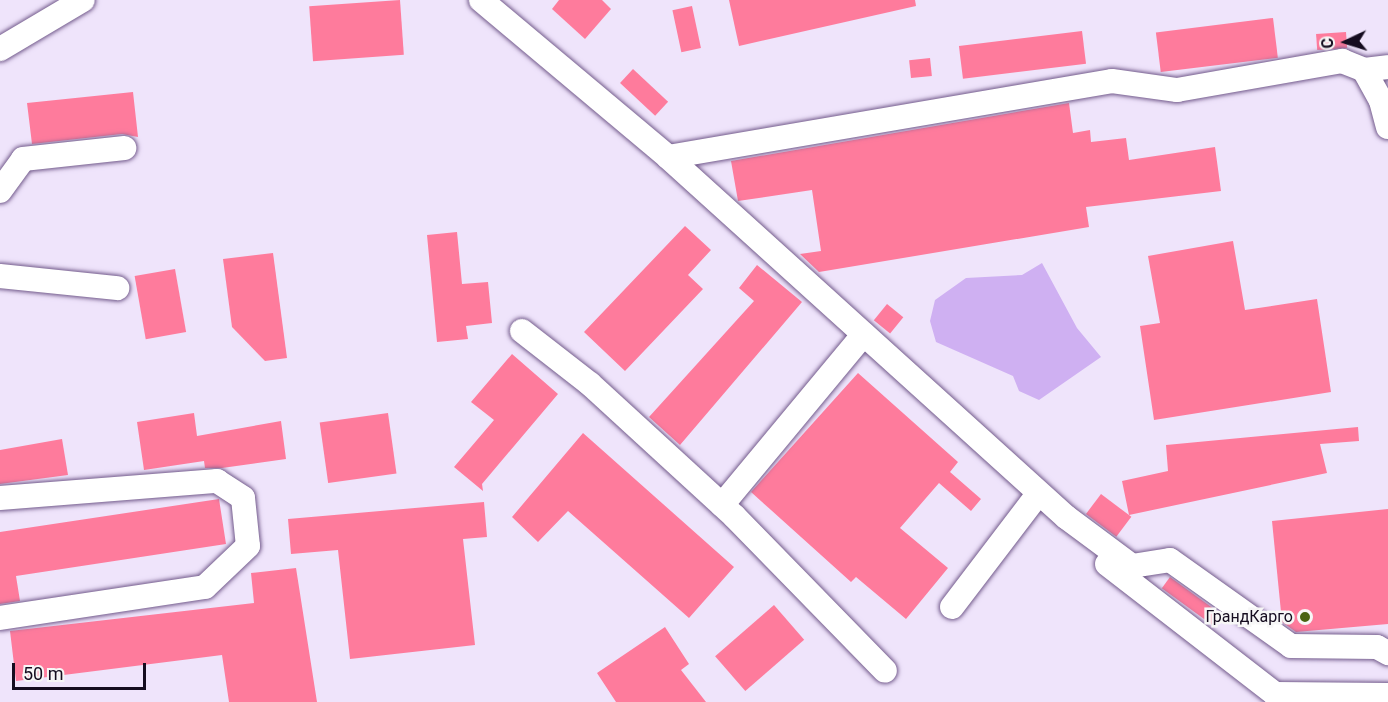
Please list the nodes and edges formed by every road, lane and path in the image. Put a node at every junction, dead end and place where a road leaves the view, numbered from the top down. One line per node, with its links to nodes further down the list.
1 (83, 0): 3 (street)
2 (481, 0): 8 (street)
3 (0, 49)
4 (1388, 67): 5 (street)
5 (1364, 70): 6 (street); 8 (street)
6 (1388, 127)
7 (124, 148): 9 (street)
8 (668, 157): 13 (street)
9 (0, 191)
10 (0, 276): 11 (street)
11 (117, 288)
12 (522, 331): 16 (street)
13 (864, 334): 14 (street); 16 (street)
14 (1039, 493): 17 (street); 18 (street)
15 (0, 498): 19 (street)
16 (722, 505): 21 (street)
17 (1066, 517): 20 (street); 22 (street)
18 (952, 607)
19 (0, 618)
20 (1388, 654)
21 (885, 671)
22 (1388, 695)

